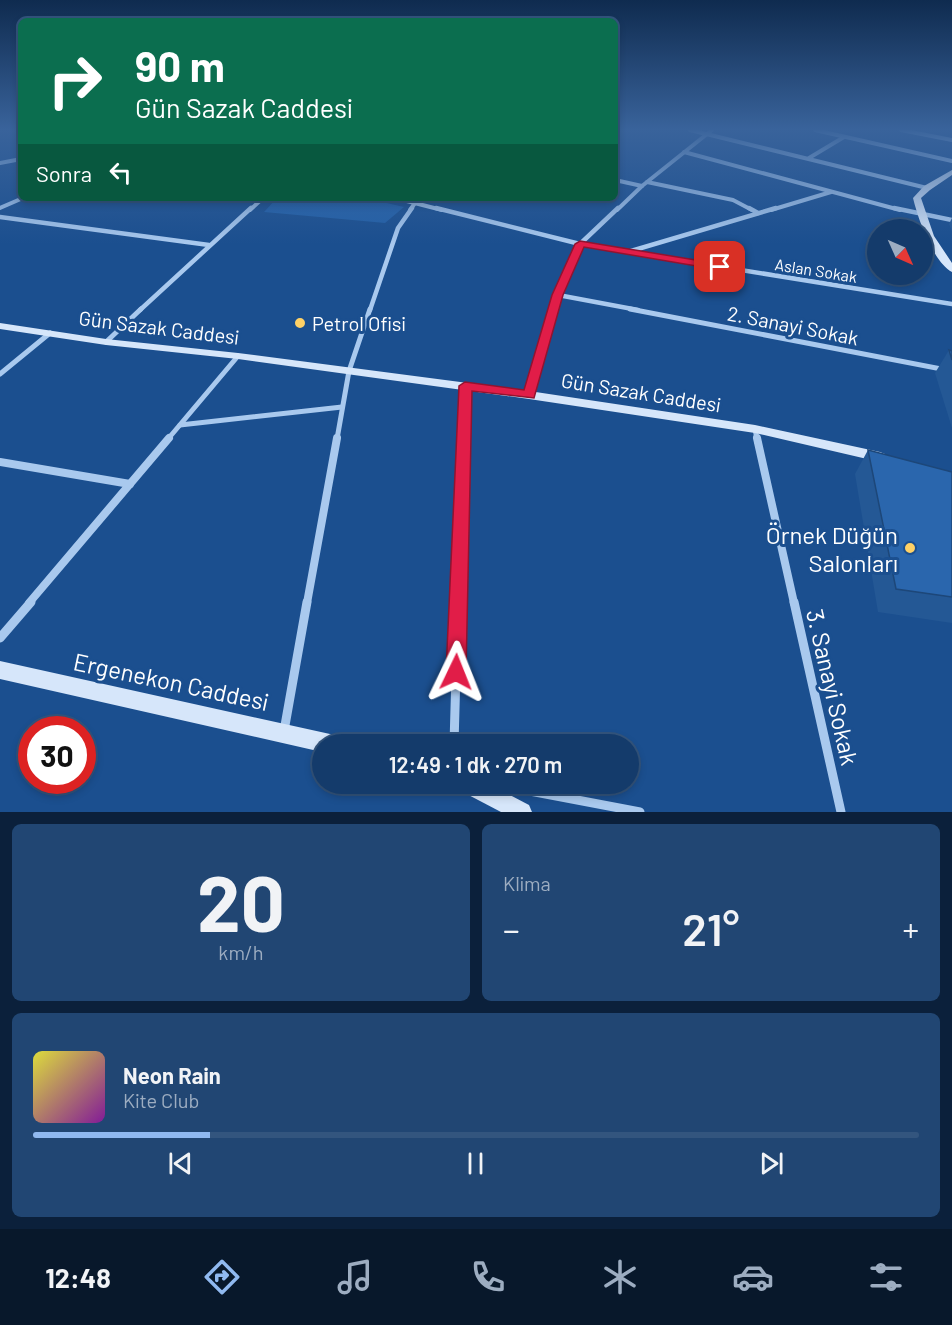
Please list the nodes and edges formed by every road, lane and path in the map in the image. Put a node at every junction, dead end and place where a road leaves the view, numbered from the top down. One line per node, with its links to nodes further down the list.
1 (664, 168): 6 (street)
2 (743, 168): 9 (street)
3 (848, 168): 8 (street)
4 (951, 173): 8 (street)
5 (618, 181): 7 (street)
6 (647, 182): 7 (street); 15 (street)
7 (642, 186): 19 (street)
8 (927, 188): 16 (street)
9 (832, 192): 15 (street); 16 (street)
10 (18, 200): 14 (street)
11 (260, 201): 20 (street)
12 (407, 201): 13 (street, Aslan Sokak)
13 (415, 203): 19 (street, Aslan Sokak); 30 (street)
14 (0, 208)
15 (759, 213): 21 (street)
16 (920, 215): 18 (street); 22 (street)
17 (0, 217): 20 (street)
18 (952, 220)
19 (580, 244): 21 (street, Aslan Sokak); 23 (street)
20 (209, 245): 27 (street)
21 (627, 252): 24 (street, Aslan Sokak)
22 (952, 269)
23 (558, 295): 29 (street, 2. Sanayi Sokak); 33 (street)
24 (952, 304)
25 (0, 326): 26 (street, Gün Sazak Caddesi)
26 (50, 333): 27 (street, Gün Sazak Caddesi); 31 (street)
27 (106, 342): 28 (street, Gün Sazak Caddesi)
28 (238, 356): 30 (street, Gün Sazak Caddesi); 35 (street)
29 (952, 370)
30 (349, 371): 32 (street, Gün Sazak Caddesi); 34 (street)
31 (0, 374)
32 (465, 386): 33 (street, Gün Sazak Caddesi); 43 (street)
33 (529, 395): 36 (street, Gün Sazak Caddesi)
34 (342, 407): 35 (street); 42 (street)
35 (180, 425): 39 (street)
36 (755, 429): 37 (street, Gün Sazak Caddesi); 49 (street, 3. Sanayi Sokak)
37 (893, 460)
38 (0, 462): 39 (street)
39 (130, 484): 40 (street)
40 (0, 638)
41 (0, 670): 42 (street, Ergenekon Caddesi)
42 (284, 732): 44 (street, Ergenekon Caddesi)
43 (454, 734)
44 (312, 739)
45 (487, 794): 47 (street)
46 (546, 794): 48 (street)
47 (522, 812)
48 (640, 812)
49 (841, 812)

